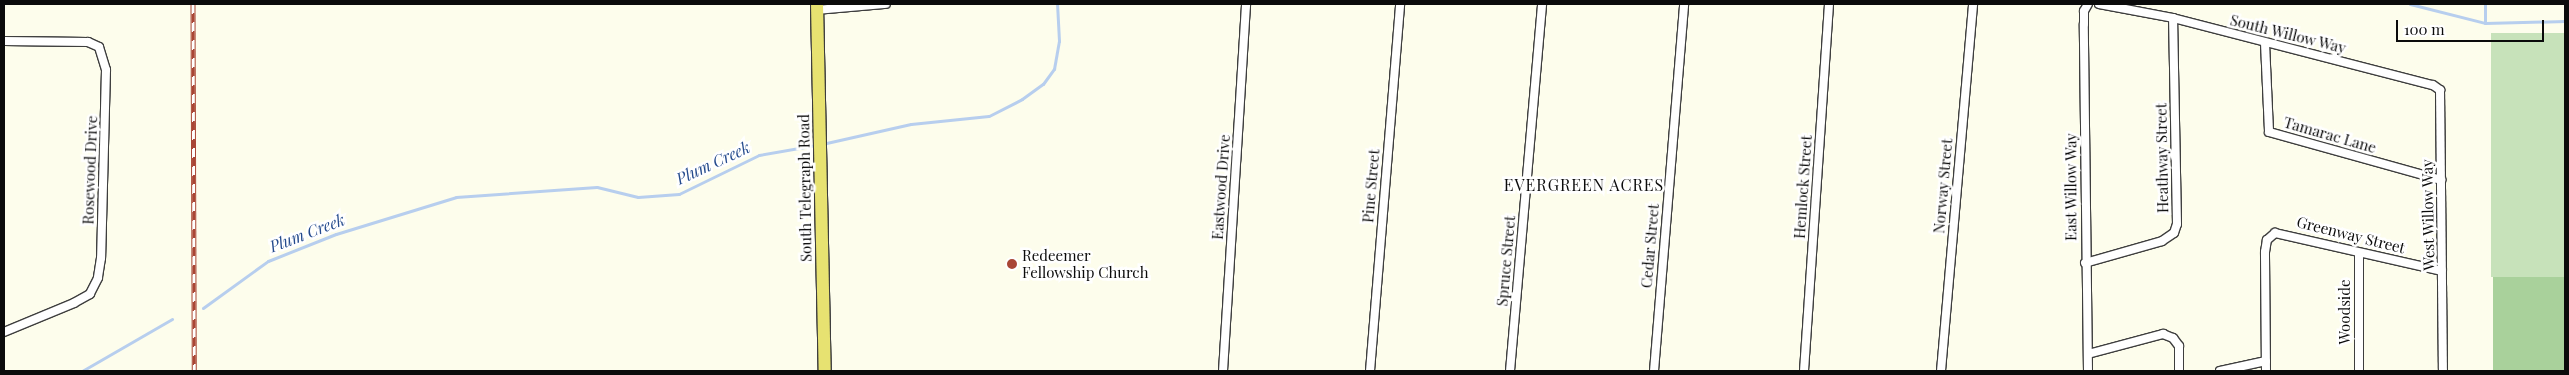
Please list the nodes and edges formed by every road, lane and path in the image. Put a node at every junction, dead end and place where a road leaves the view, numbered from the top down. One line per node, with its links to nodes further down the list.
1 (886, 4): 10 (street)
2 (1246, 4): 23 (street, Eastwood Drive)
3 (1400, 4): 24 (street, Pine Street)
4 (1542, 4): 25 (street, Spruce Street)
5 (1684, 4): 26 (street, Cedar Street)
6 (1829, 4): 27 (street, Hemlock Street)
7 (1973, 4): 28 (street, Norway Street)
8 (2088, 4): 17 (street, East Willow Way)
9 (2099, 4): 11 (street, South Willow Way)
10 (817, 7): 22 (main road, South Telegraph Road)
11 (2173, 18): 13 (street, South Willow Way); 17 (street, Heathway Street)
12 (4, 41): 19 (street, Rosewood Drive)
13 (2265, 42): 14 (street, South Willow Way); 15 (street, Tamarac Lane)
14 (2411, 79): 15 (street, West Willow Way)
15 (2441, 180): 18 (street, West Willow Way)
16 (2359, 253): 18 (street, Greenway Street); 21 (street, Greenway Street); 33 (street, Woodside)
17 (2085, 263): 20 (street, East Willow Way)
18 (2442, 270): 34 (street, West Willow Way)
19 (4, 332)
20 (2088, 354): 29 (street, East Willow Way); 30 (street)
21 (2266, 360): 31 (street); 32 (street, Greenway Street)
22 (825, 371)
23 (1223, 371)
24 (1370, 371)
25 (1510, 371)
26 (1654, 371)
27 (1804, 371)
28 (1941, 371)
29 (2088, 371)
30 (2179, 371)
31 (2220, 371)
32 (2266, 371)
33 (2359, 371)
34 (2443, 371)

